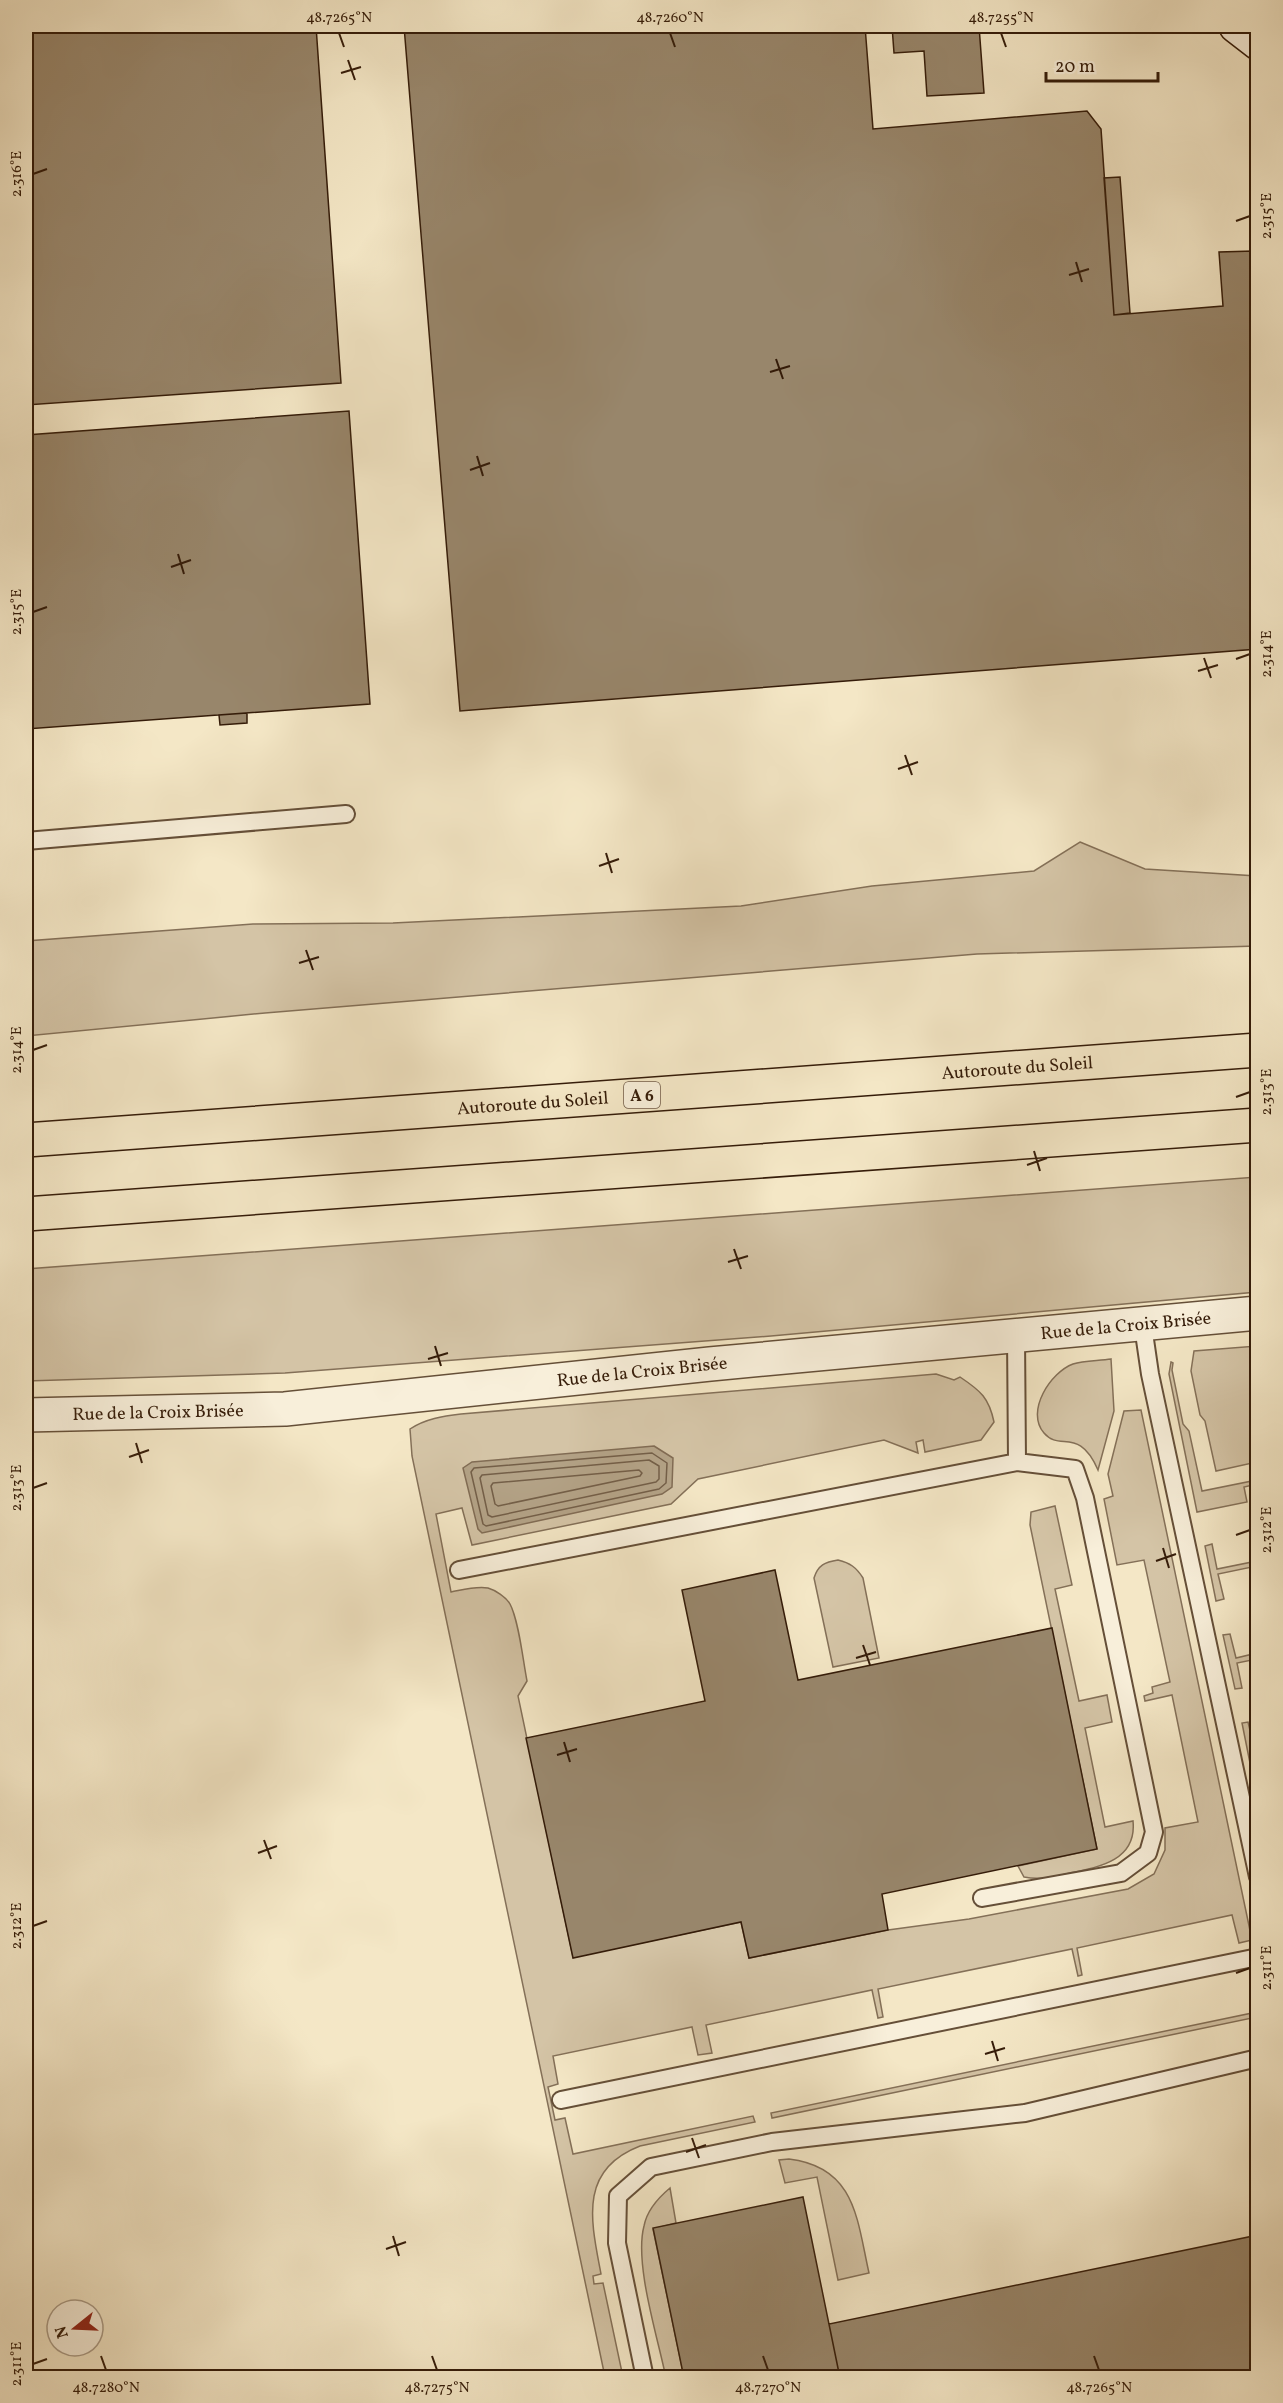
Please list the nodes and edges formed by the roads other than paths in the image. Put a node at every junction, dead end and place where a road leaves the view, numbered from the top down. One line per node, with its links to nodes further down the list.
1 (1236, 26): 2 (street)
2 (1257, 43)
3 (346, 814): 4 (lane)
4 (26, 840)
5 (1257, 1050): 7 (highway, Autoroute du Soleil / A 6)
6 (1257, 1125): 8 (highway)
7 (26, 1140)
8 (26, 1214)
9 (1257, 1314): 10 (street, Rue de la Croix Brisée)
10 (1143, 1326): 11 (street, Rue de la Croix Brisée); 15 (lane)
11 (1016, 1336): 12 (street, Rue de la Croix Brisée); 13 (lane)
12 (26, 1414)
13 (1017, 1462): 14 (lane); 16 (lane)
14 (459, 1570)
15 (1257, 1877)
16 (982, 1898)
17 (1257, 1957): 19 (lane)
18 (1257, 2058): 20 (lane)
19 (561, 2100)
20 (645, 2378)

